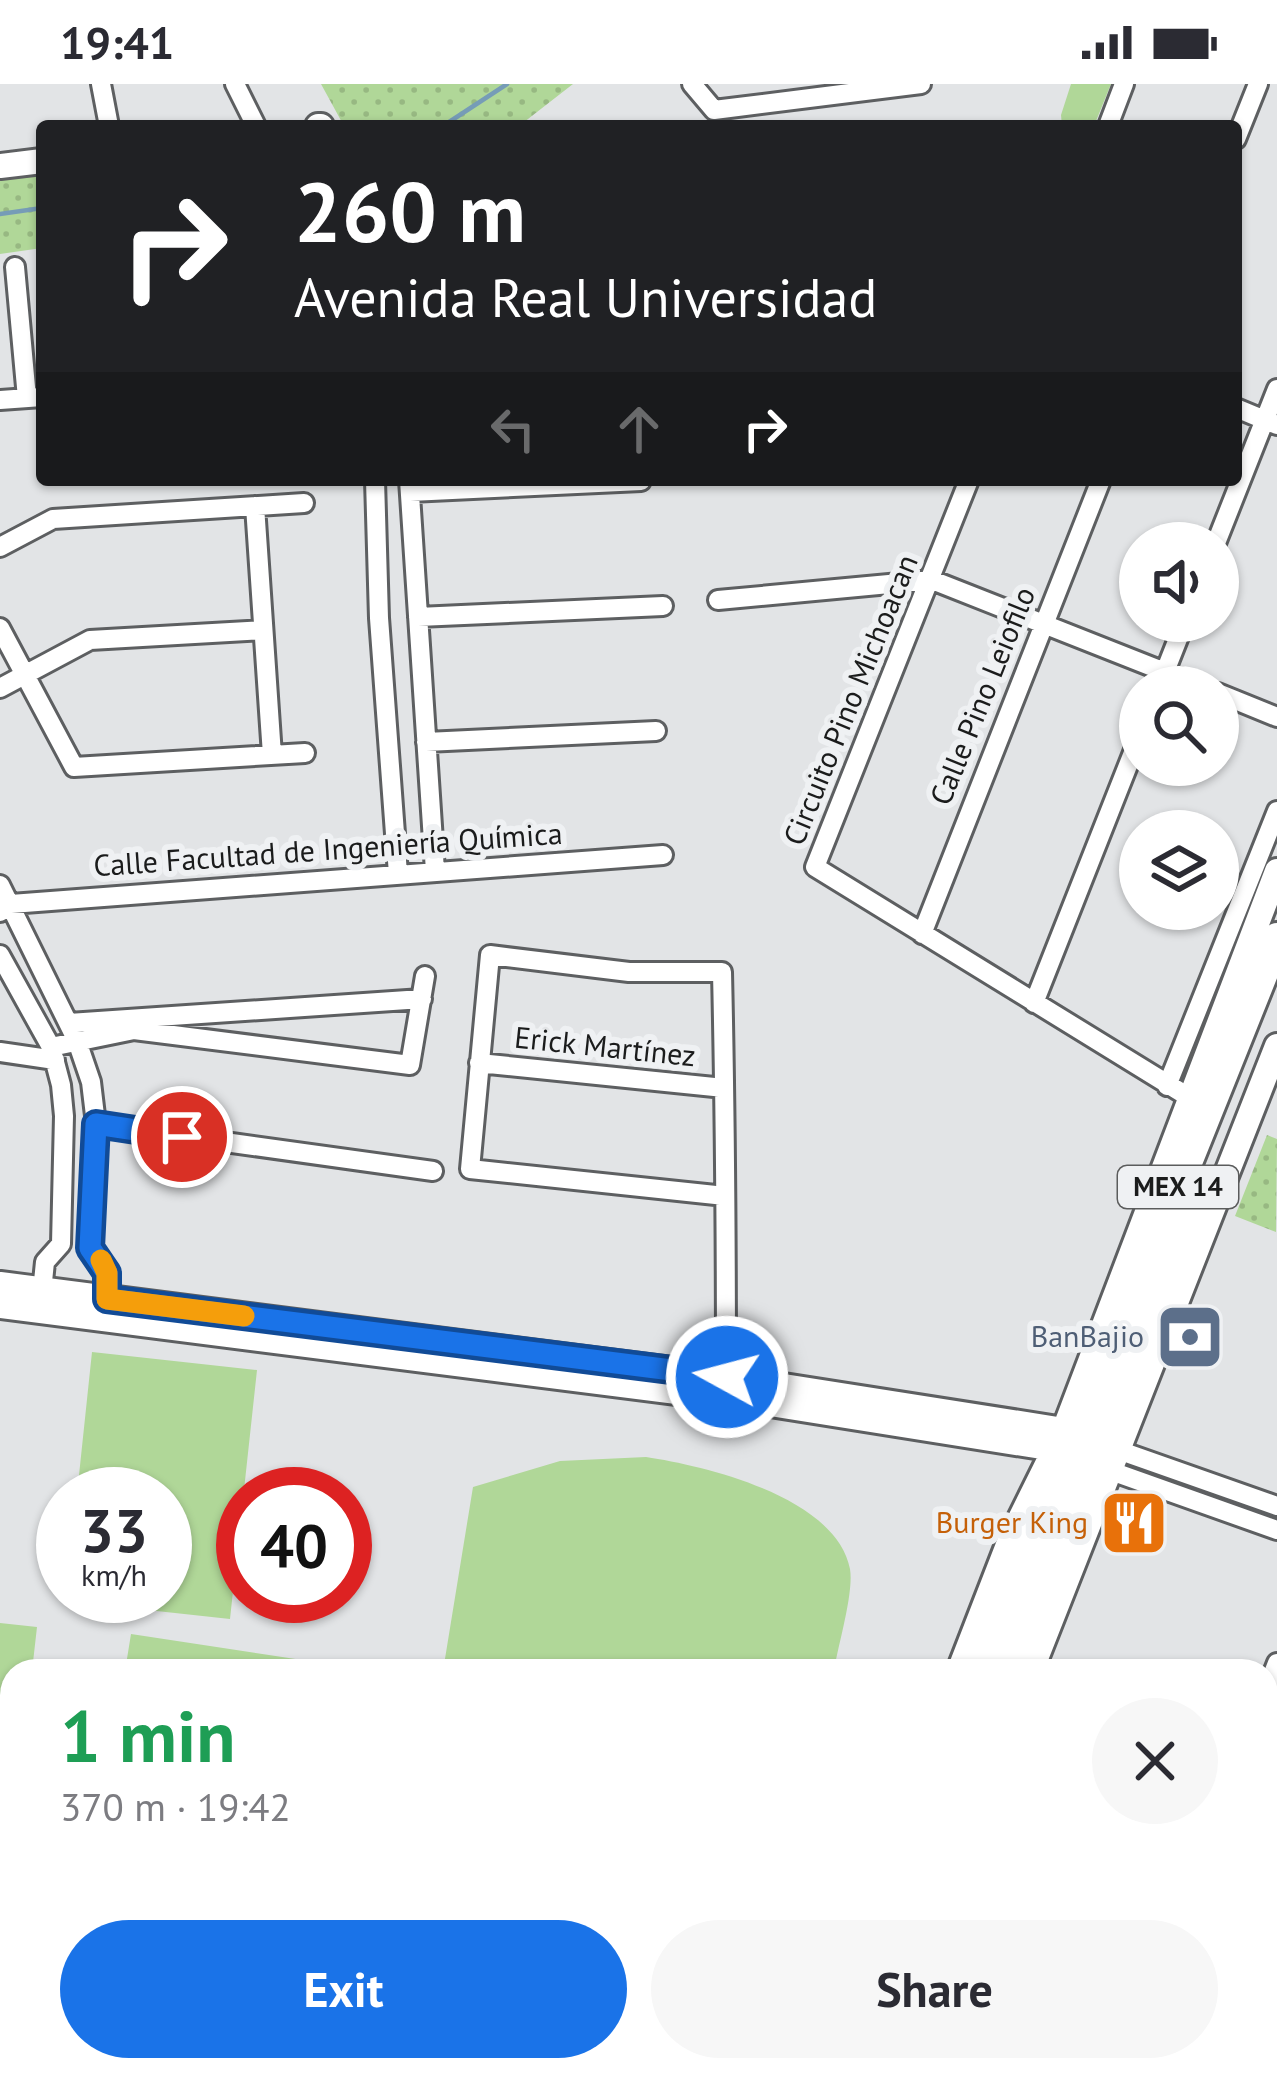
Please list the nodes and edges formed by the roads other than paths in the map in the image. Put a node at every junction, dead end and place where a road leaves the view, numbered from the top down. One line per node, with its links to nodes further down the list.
1 (101, 84): 8 (street)
2 (235, 84): 9 (street)
3 (692, 84): 7 (street)
4 (921, 84): 7 (street)
5 (1124, 84): 10 (street)
6 (1258, 84): 11 (street)
7 (846, 88)
8 (108, 120)
9 (253, 120)
10 (1110, 120)
11 (1242, 124)
12 (36, 162): 13 (street)
13 (0, 166)
14 (15, 267): 15 (street)
15 (9, 298): 17 (street)
16 (1277, 388): 20 (street)
17 (34, 397): 18 (street)
18 (0, 400)
19 (1242, 410): 20 (street)
20 (1271, 422): 25 (street)
21 (375, 486): 52 (street)
22 (410, 486): 34 (street)
23 (967, 486): 31 (street, Circuito Pino Michoacan)
24 (1099, 486): 35 (street, Calle Pino Leiofilo)
25 (1242, 486)
26 (1242, 486): 29 (street)
27 (304, 503): 28 (street)
28 (255, 506): 30 (street); 37 (street)
29 (1226, 522)
30 (0, 547)
31 (932, 580): 32 (street); 35 (street); 55 (street, Circuito Pino Michoacan)
32 (718, 600)
33 (664, 606): 34 (street)
34 (418, 617): 44 (street)
35 (1045, 623): 38 (street); 55 (street, Calle Pino Leiofilo)
36 (0, 628): 39 (street)
37 (263, 630): 39 (street); 46 (street)
38 (1135, 666)
39 (24, 674): 40 (street); 46 (street)
40 (0, 688)
41 (1239, 702): 42 (street)
42 (1277, 717)
43 (656, 731): 44 (street)
44 (426, 742): 50 (street)
45 (305, 753): 46 (street)
46 (272, 755)
47 (1120, 786): 61 (street)
48 (1277, 811): 68 (street)
49 (664, 855): 50 (street, Calle Facultad de Ingenierίa Quίmica)
50 (436, 871): 52 (street, Calle Facultad de Ingenierίa Quίmica)
51 (1277, 871): 70 (street)
52 (398, 874): 54 (street, Calle Facultad de Ingenierίa Quίmica)
53 (0, 885): 54 (street)
54 (5, 908): 63 (street)
55 (922, 934): 61 (street, Circuito Pino Michoacan)
56 (1277, 938): 70 (main road, MEX 14)
57 (0, 956): 66 (street)
58 (425, 976): 60 (street)
59 (1277, 988): 79 (main road, MEX 14)
60 (422, 999): 62 (street); 62 (street)
61 (1034, 1003): 68 (street, Circuito Pino Michoacan)
62 (134, 1024): 63 (street)
63 (73, 1032): 66 (street); 71 (street)
64 (1277, 1046): 79 (street)
65 (0, 1052): 66 (street)
66 (53, 1054): 75 (street)
67 (479, 1063): 69 (street, Erick Martínez); 69 (street); 73 (street)
68 (1167, 1086): 70 (street, Circuito Pino Michoacan)
69 (725, 1096): 73 (street)
70 (1200, 1104): 79 (main road, MEX 14)
71 (96, 1124): 72 (street); 77 (street)
72 (433, 1171)
73 (725, 1196): 78 (street)
74 (0, 1284): 75 (street)
75 (41, 1300): 76 (street); 77 (street)
76 (0, 1306)
77 (105, 1309): 78 (street); 79 (street)
78 (727, 1377): 79 (street)
79 (1086, 1450): 80 (street); 81 (street); 84 (street); 85 (main road, MEX 14); 86 (main road, MEX 14); 87 (street)
80 (1220, 1486): 81 (street); 82 (street)
81 (1211, 1506): 83 (street)
82 (1277, 1507)
83 (1277, 1530)
84 (964, 1659)
85 (989, 1659)
86 (1017, 1659)
87 (1034, 1659)

